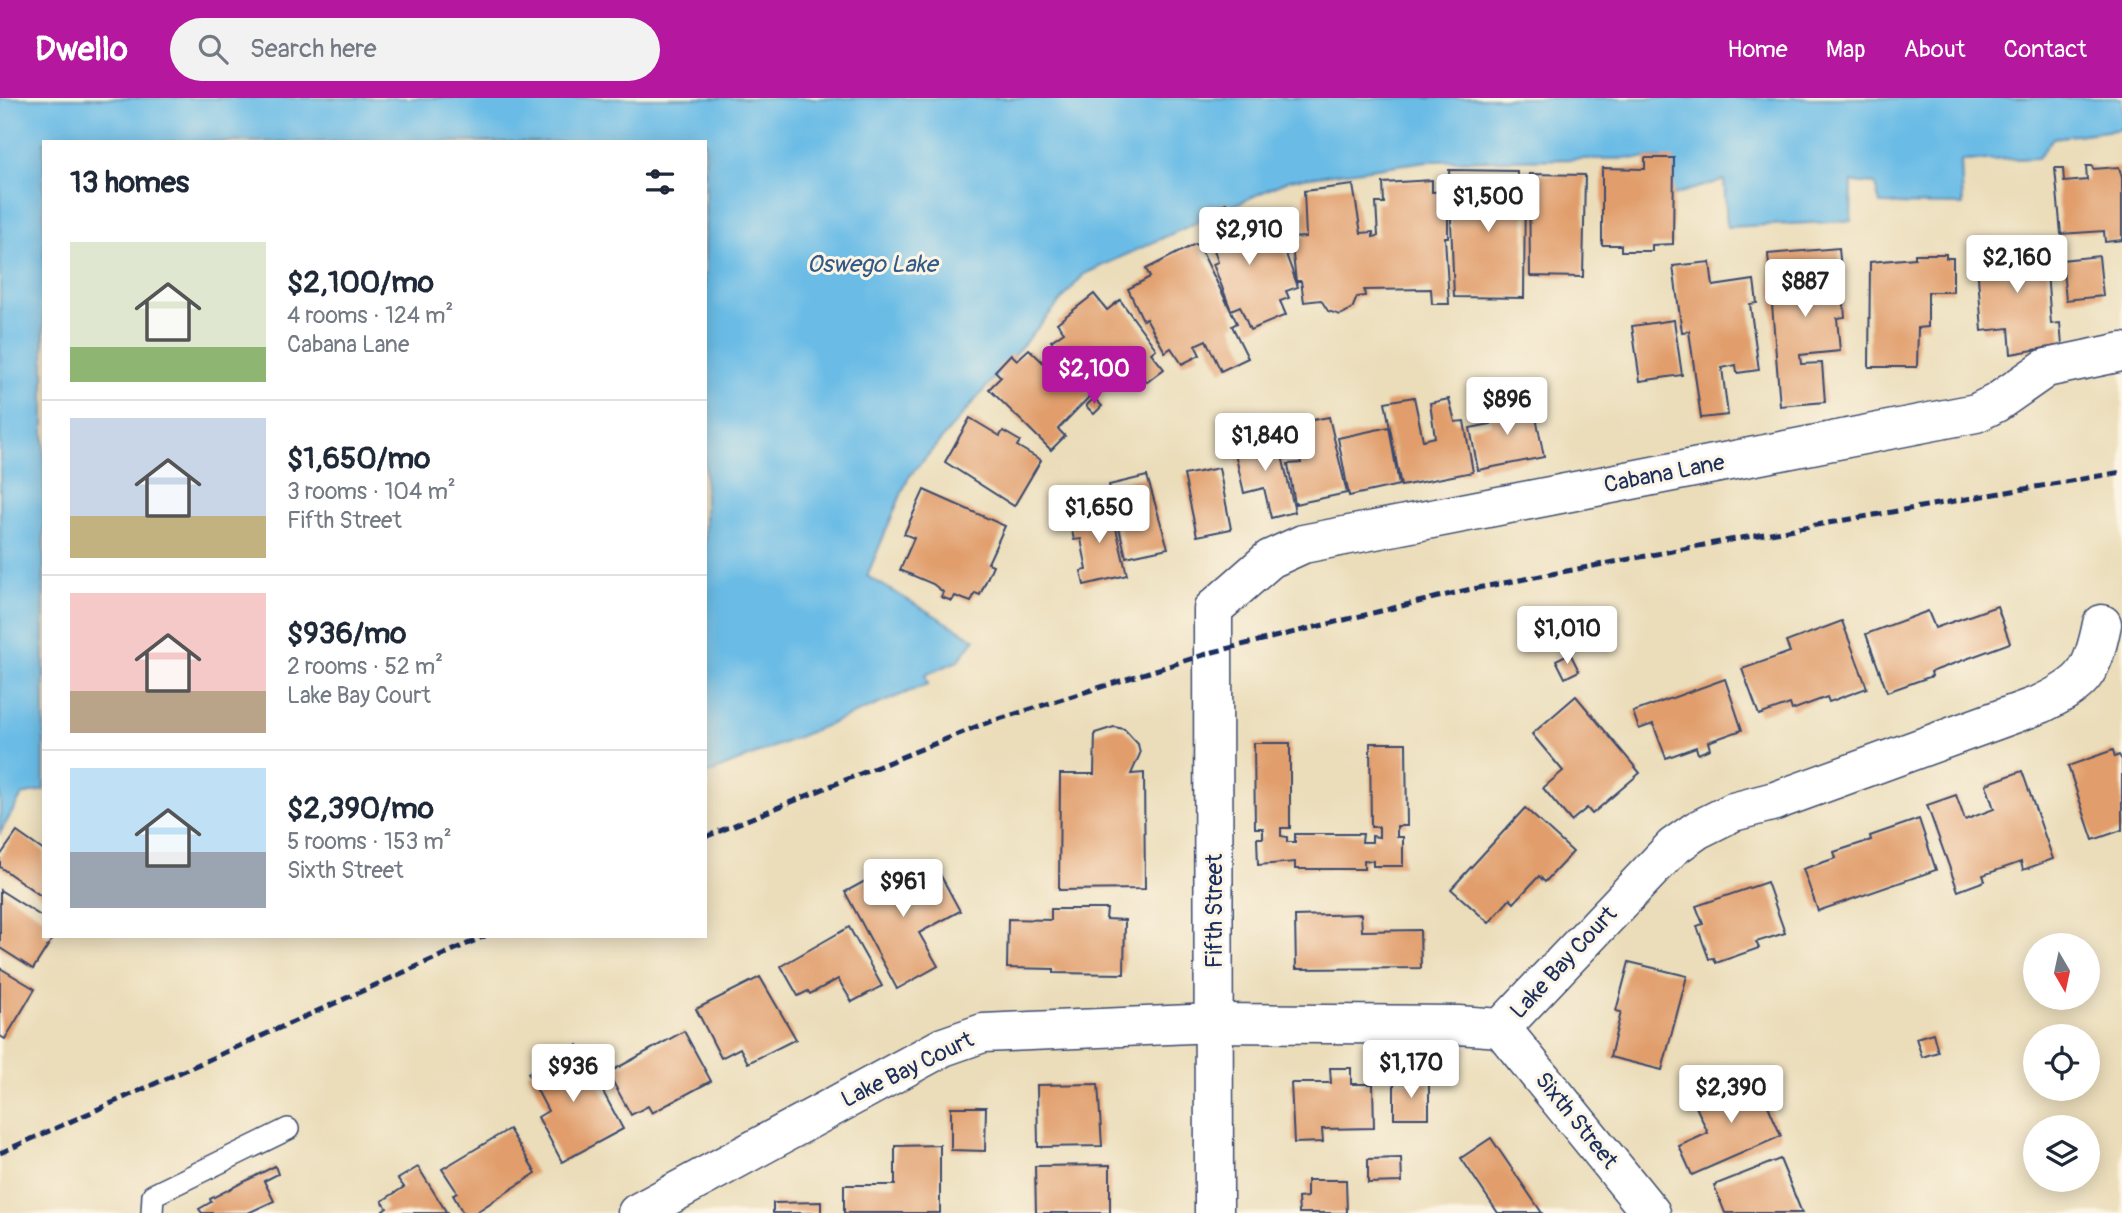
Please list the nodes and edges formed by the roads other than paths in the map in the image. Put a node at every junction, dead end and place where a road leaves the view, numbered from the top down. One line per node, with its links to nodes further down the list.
1 (2122, 352): 2 (street, Cabana Lane)
2 (1213, 608): 4 (street, Fifth Street)
3 (2102, 624): 5 (street, Lake Bay Court)
4 (1214, 1023): 5 (street, Lake Bay Court); 7 (street, Lake Bay Court); 9 (street, Fifth Street)
5 (1501, 1028): 10 (street, Sixth Street)
6 (288, 1129): 8 (lane)
7 (659, 1207)
8 (152, 1213)
9 (1214, 1213)
10 (1651, 1213)

